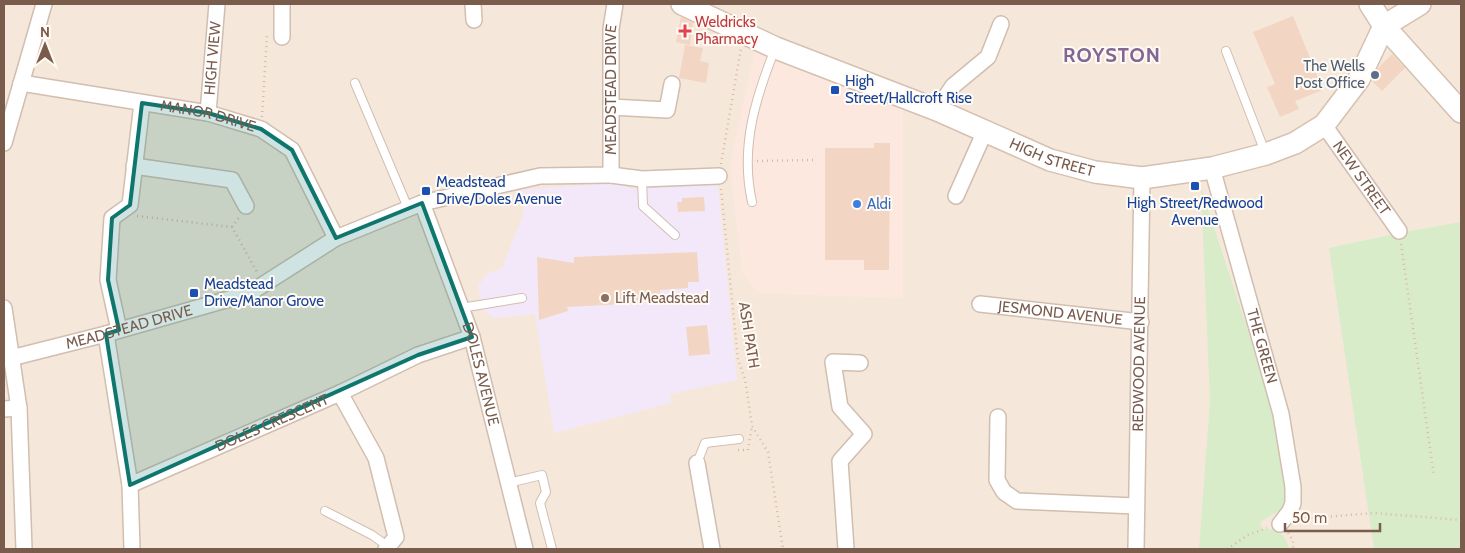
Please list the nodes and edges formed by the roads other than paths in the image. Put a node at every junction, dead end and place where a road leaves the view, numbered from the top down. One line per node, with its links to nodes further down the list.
1 (44, 4): 16 (street)
2 (217, 4): 23 (street, HIGH VIEW)
3 (282, 4): 13 (street)
4 (473, 4): 10 (street)
5 (615, 4): 20 (street, MEADSTEAD DRIVE)
6 (682, 4): 9 (main road, HIGH STREET)
7 (1370, 4): 12 (main road)
8 (1420, 4): 12 (main road)
9 (716, 10): 14 (main road, HIGH STREET)
10 (474, 20)
11 (1001, 24): 21 (street)
12 (1384, 26): 22 (main road); 24 (main road, HIGH STREET)
13 (274, 35)
14 (776, 48): 21 (main road, HIGH STREET); 36 (lane)
15 (1226, 51): 27 (lane)
16 (21, 83): 19 (street, MANOR DRIVE); 26 (street)
17 (356, 83): 38 (lane)
18 (672, 84): 20 (street)
19 (142, 103): 23 (street, MANOR DRIVE); 28 (street)
20 (611, 107): 30 (street, MEADSTEAD DRIVE)
21 (937, 110): 25 (main road, HIGH STREET)
22 (1461, 112)
23 (208, 113): 41 (street, MANOR DRIVE)
24 (1324, 125): 27 (main road, HIGH STREET); 39 (street, NEW STREET)
25 (985, 131): 33 (main road, HIGH STREET); 34 (street)
26 (4, 143)
27 (1266, 154): 29 (main road, HIGH STREET)
28 (134, 166): 37 (street); 47 (street)
29 (1212, 168): 33 (main road, HIGH STREET); 61 (street, THE GREEN)
30 (611, 175): 32 (street, MEADSTEAD DRIVE); 35 (street, MEADSTEAD DRIVE)
31 (719, 176): 32 (street, MEADSTEAD DRIVE)
32 (642, 178): 40 (lane)
33 (1142, 178): 46 (street, REDWOOD AVENUE)
34 (956, 196)
35 (422, 202): 38 (street, MEADSTEAD DRIVE); 45 (street, DOLES AVENUE)
36 (752, 202)
37 (246, 206)
38 (408, 208): 41 (street, MEADSTEAD DRIVE)
39 (1399, 230)
40 (675, 235)
41 (336, 238): 47 (street, MEADSTEAD DRIVE)
42 (522, 298): 45 (lane)
43 (980, 304): 46 (street, JESMOND AVENUE)
44 (4, 308): 49 (street)
45 (461, 308): 48 (street, DOLES AVENUE)
46 (1141, 322): 59 (street, REDWOOD AVENUE)
47 (113, 332): 49 (street, MEADSTEAD DRIVE); 58 (street)
48 (472, 337): 51 (street); 57 (street, DOLES AVENUE)
49 (11, 358): 53 (street)
50 (860, 363): 68 (street)
51 (340, 393): 58 (street, DOLES CRESCENT); 62 (street, DOLES CRESCENT)
52 (4, 408): 53 (street)
53 (19, 408): 63 (street)
54 (998, 417): 59 (street)
55 (740, 439): 56 (lane)
56 (697, 463): 67 (street)
57 (508, 483): 65 (street, DOLES AVENUE); 66 (lane)
58 (130, 485): 64 (street)
59 (1136, 506): 69 (street, REDWOOD AVENUE)
60 (325, 512): 62 (lane)
61 (1283, 520)
62 (388, 548)
63 (24, 549)
64 (132, 549)
65 (525, 549)
66 (552, 549)
67 (712, 549)
68 (846, 549)
69 (1136, 549)

